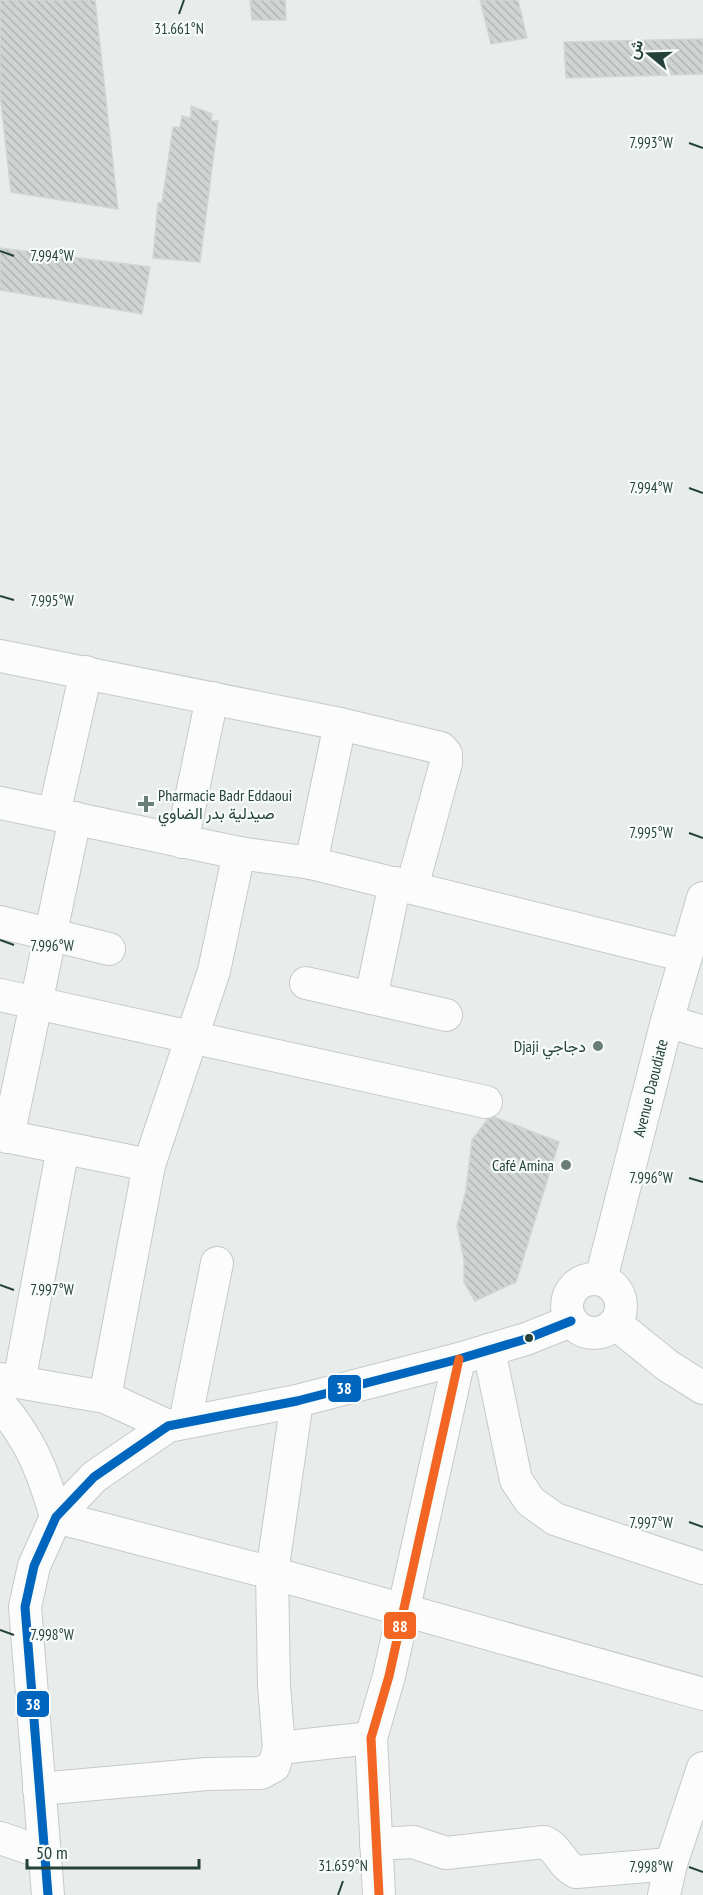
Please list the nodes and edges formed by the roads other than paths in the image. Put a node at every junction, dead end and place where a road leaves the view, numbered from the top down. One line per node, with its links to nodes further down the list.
1 (0, 656): 2 (street)
2 (86, 672): 3 (street); 6 (street)
3 (212, 698): 4 (street); 7 (street)
4 (340, 724): 9 (street); 10 (street)
5 (0, 803): 6 (street)
6 (65, 816): 7 (street); 13 (street)
7 (182, 842): 8 (street)
8 (239, 853): 9 (street); 23 (street)
9 (311, 863): 10 (street)
10 (404, 885): 15 (street); 18 (street)
11 (703, 898): 15 (street, Avenue Daoudiate)
12 (0, 922): 13 (street)
13 (50, 933): 14 (street); 19 (street)
14 (109, 949)
15 (692, 952): 21 (street, Avenue Daoudiate)
16 (306, 983): 18 (street)
17 (0, 995): 19 (street)
18 (370, 998): 20 (street)
19 (36, 1003): 23 (street); 25 (street)
20 (446, 1015)
21 (667, 1021): 22 (street); 29 (street, Avenue Daoudiate)
22 (703, 1032)
23 (191, 1038): 24 (street); 27 (street)
24 (486, 1102)
25 (4, 1136): 26 (street)
26 (63, 1148): 27 (street); 34 (street)
27 (149, 1165): 36 (street)
28 (217, 1263): 38 (street)
29 (601, 1280): 30 (street); 31 (street)
30 (571, 1322): 31 (street); 32 (street)
31 (616, 1324): 35 (street)
32 (489, 1350): 33 (street); 40 (street)
33 (459, 1359): 37 (street); 42 (street)
34 (6, 1388): 36 (street); 39 (street)
35 (703, 1388)
36 (105, 1397): 38 (street)
37 (297, 1401): 38 (street); 41 (street)
38 (177, 1424): 39 (street)
39 (56, 1517): 41 (street); 47 (street)
40 (703, 1568)
41 (272, 1573): 42 (street); 45 (street)
42 (402, 1610): 43 (street); 44 (street)
43 (703, 1694)
44 (370, 1738): 45 (street); 49 (street)
45 (279, 1748): 47 (street)
46 (703, 1768): 51 (street)
47 (39, 1790): 50 (street)
48 (0, 1838): 50 (street)
49 (376, 1845): 51 (street); 53 (street)
50 (44, 1853): 52 (street)
51 (671, 1864): 54 (street)
52 (48, 1895)
53 (379, 1895)
54 (664, 1895)

